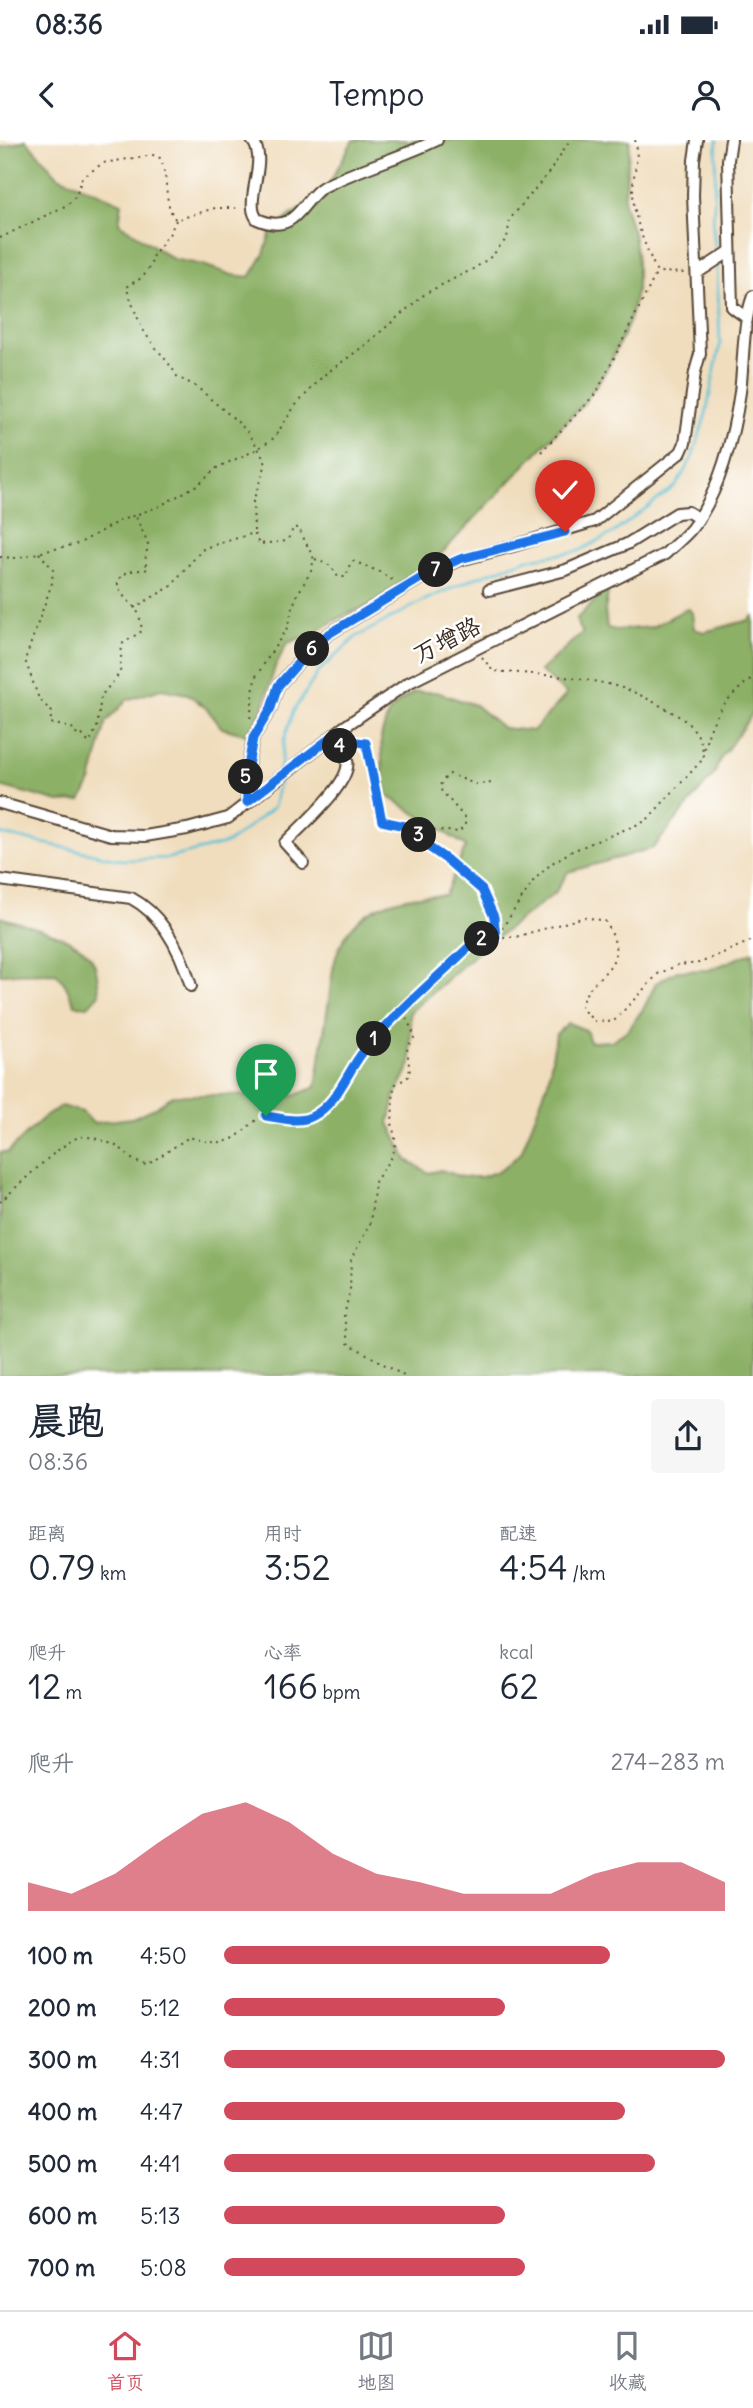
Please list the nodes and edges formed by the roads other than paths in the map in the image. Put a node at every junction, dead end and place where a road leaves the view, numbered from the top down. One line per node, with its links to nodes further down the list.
1 (252, 140): 2 (street)
2 (438, 140)
3 (697, 140): 6 (street)
4 (731, 140): 5 (street)
5 (729, 253): 6 (street); 8 (street)
6 (697, 273): 12 (street)
7 (753, 296): 8 (street, 万增路)
8 (747, 318): 9 (street, 万增路)
9 (698, 518): 10 (street); 11 (street, 万增路)
10 (489, 590)
11 (334, 735): 12 (street, 万增路); 14 (street)
12 (247, 802): 13 (street, 万增路)
13 (0, 803)
14 (303, 863)
15 (0, 880): 16 (street)
16 (191, 986)

